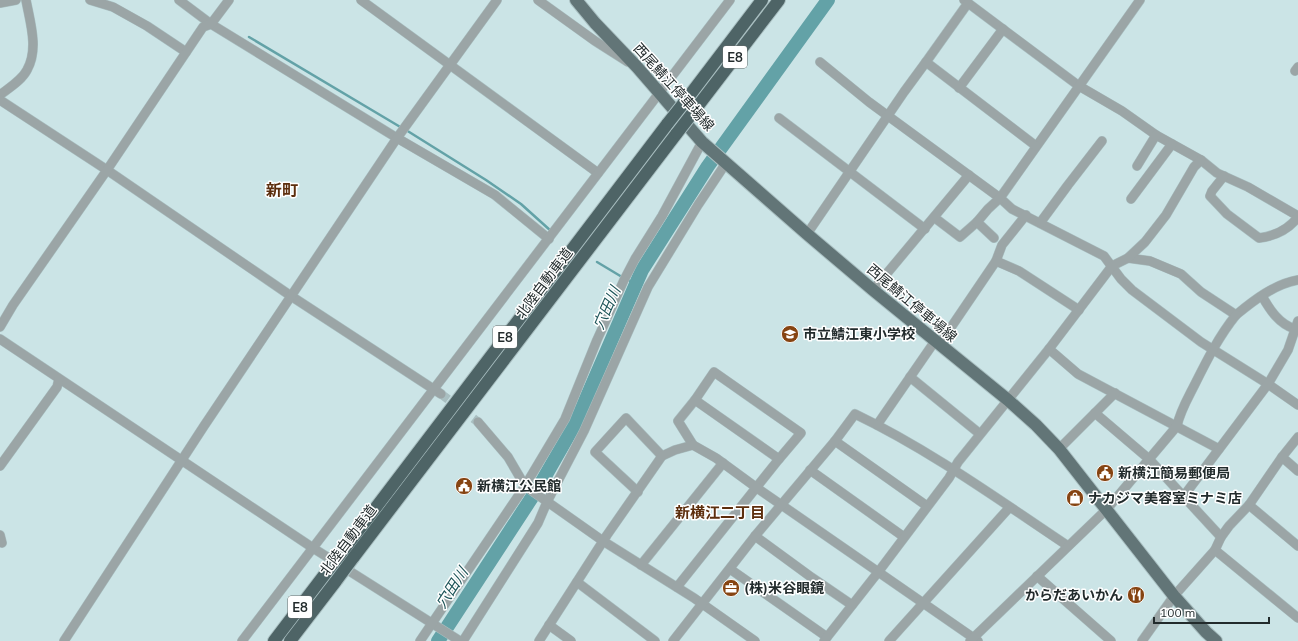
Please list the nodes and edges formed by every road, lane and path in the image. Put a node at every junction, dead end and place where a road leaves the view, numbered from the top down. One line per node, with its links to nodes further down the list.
1 (16, 0): 15 (street)
2 (26, 0): 26 (street)
3 (90, 0): 18 (street)
4 (179, 0): 16 (street)
5 (229, 0): 16 (street)
6 (361, 0): 21 (street)
7 (497, 0): 21 (street)
8 (538, 0): 22 (street)
9 (576, 0): 22 (main road, 西尾鯖江停車場線)
10 (730, 0): 25 (street)
11 (762, 0): 133 (highway, 北陸自動車道 / E8, bridge)
12 (779, 0): 134 (highway, 北陸自動車道 / E8, bridge)
13 (1140, 0): 23 (street)
14 (966, 2): 17 (street); 20 (street)
15 (0, 3)
16 (211, 24): 18 (street); 31 (street)
17 (1003, 29): 23 (street); 24 (street)
18 (186, 52): 39 (street)
19 (820, 62): 28 (street)
20 (926, 62): 24 (street); 28 (street)
21 (450, 64): 31 (street); 41 (street)
22 (637, 68): 25 (main road, 西尾鯖江停車場線)
23 (1079, 86): 30 (street); 35 (street)
24 (959, 88): 35 (street)
25 (659, 93): 33 (main road, 西尾鯖江停車場線); 41 (street)
26 (0, 95)
27 (0, 100): 39 (street)
28 (889, 115): 40 (street); 42 (street)
29 (779, 118): 40 (street)
30 (1156, 135): 34 (street); 38 (street)
31 (397, 138): 54 (street); 60 (street)
32 (1102, 141): 50 (street)
33 (705, 144): 37 (main road, 西尾鯖江停車場線); 98 (street)
34 (1172, 144): 36 (street); 45 (street)
35 (1036, 146): 44 (street)
36 (1201, 160): 43 (street); 55 (street)
37 (725, 161): 52 (main road, 西尾鯖江停車場線); 102 (street)
38 (1137, 166)
39 (107, 170): 60 (street); 65 (street)
40 (849, 171): 51 (street); 52 (street)
41 (598, 173): 54 (street)
42 (969, 176): 44 (street); 48 (street)
43 (1224, 176): 47 (street); 47 (street)
44 (1000, 198): 46 (street); 49 (street)
45 (1131, 199)
46 (1026, 215): 50 (street); 56 (street)
47 (1298, 216)
48 (934, 218): 49 (street); 51 (street)
49 (977, 222): 53 (street)
50 (1040, 223): 57 (street)
51 (925, 229): 59 (street)
52 (807, 234): 59 (main road, 西尾鯖江停車場線)
53 (994, 238)
54 (549, 239): 73 (street)
55 (1128, 258): 57 (street); 63 (street)
56 (996, 261): 62 (street); 67 (street)
57 (1112, 266): 62 (street); 69 (street)
58 (1298, 280): 61 (street)
59 (873, 290): 67 (main road, 西尾鯖江停車場線)
60 (291, 296): 73 (street); 92 (street)
61 (1262, 296): 63 (street); 64 (street)
62 (1079, 310): 68 (street)
63 (1236, 315): 69 (street)
64 (1296, 325): 72 (street)
65 (0, 326)
66 (0, 340): 71 (street)
67 (937, 343): 70 (street); 76 (main road, 西尾鯖江停車場線)
68 (1049, 349): 74 (street); 76 (street)
69 (1212, 350): 72 (street); 81 (street)
70 (910, 377): 80 (street); 82 (street)
71 (59, 379): 92 (street); 93 (street)
72 (1268, 384): 77 (street); 87 (street)
73 (437, 392): 114 (street)
74 (1115, 393): 78 (street); 81 (street)
75 (694, 400): 85 (street); 91 (street); 91 (street)
76 (1008, 400): 82 (street); 86 (main road, 西尾鯖江停車場線)
77 (1298, 405)
78 (1095, 413): 86 (street); 90 (street)
79 (478, 422): 98 (street)
80 (877, 425): 84 (street); 96 (street)
81 (1176, 426): 87 (street); 90 (street)
82 (980, 434): 96 (street)
83 (1298, 437): 89 (street)
84 (835, 441): 95 (street); 105 (street)
85 (693, 445): 88 (street); 94 (street)
86 (1060, 449): 107 (main road, 西尾鯖江停車場線)
87 (1219, 449): 101 (street)
88 (662, 456): 100 (street); 100 (street)
89 (1282, 457): 97 (street); 104 (street)
90 (1149, 458): 101 (street); 107 (street)
91 (779, 459): 99 (street)
92 (182, 461): 114 (street); 131 (street)
93 (1, 463)
94 (723, 463): 99 (street); 116 (street)
95 (810, 470): 103 (street); 109 (street)
96 (954, 470): 105 (street); 106 (street)
97 (1298, 471)
98 (527, 487): 102 (street); 127 (street)
99 (757, 488): 103 (street); 121 (street)
100 (638, 492): 111 (street)
101 (1183, 497): 110 (street)
102 (546, 501): 111 (street); 136 (street)
103 (782, 504): 108 (street); 118 (street)
104 (1249, 505): 110 (street); 113 (street)
105 (927, 506): 109 (street)
106 (1009, 508): 112 (street); 123 (street)
107 (1107, 509): 112 (street); 122 (main road, 西尾鯖江停車場線)
108 (755, 536): 117 (street); 125 (street)
109 (904, 537): 118 (street)
110 (1221, 537): 115 (street)
111 (603, 541): 116 (street); 120 (street)
112 (1068, 546): 119 (street)
113 (1298, 546)
114 (313, 548): 127 (street); 132 (street)
115 (1215, 550): 122 (street); 126 (street)
116 (641, 565): 121 (street)
117 (730, 568): 124 (street); 129 (street)
118 (879, 571): 123 (street); 125 (street)
119 (1037, 576): 130 (street); 143 (street)
120 (577, 582): 128 (street); 139 (street)
121 (677, 587): 124 (street)
122 (1174, 596): 144 (street); 145 (main road, 西尾鯖江停車場線)
123 (924, 602): 130 (street); 142 (street)
124 (702, 604): 140 (street); 141 (street)
125 (852, 605): 129 (street)
126 (1298, 618)
127 (432, 623): 135 (street); 136 (street)
128 (549, 625): 137 (street); 138 (street)
129 (825, 639)
130 (974, 640)
131 (65, 641)
132 (242, 641)
133 (274, 641)
134 (290, 641)
135 (420, 641)
136 (462, 641)
137 (539, 641)
138 (571, 641)
139 (655, 641)
140 (673, 641)
141 (755, 641)
142 (888, 641)
143 (1112, 641)
144 (1142, 641)
145 (1216, 641)

